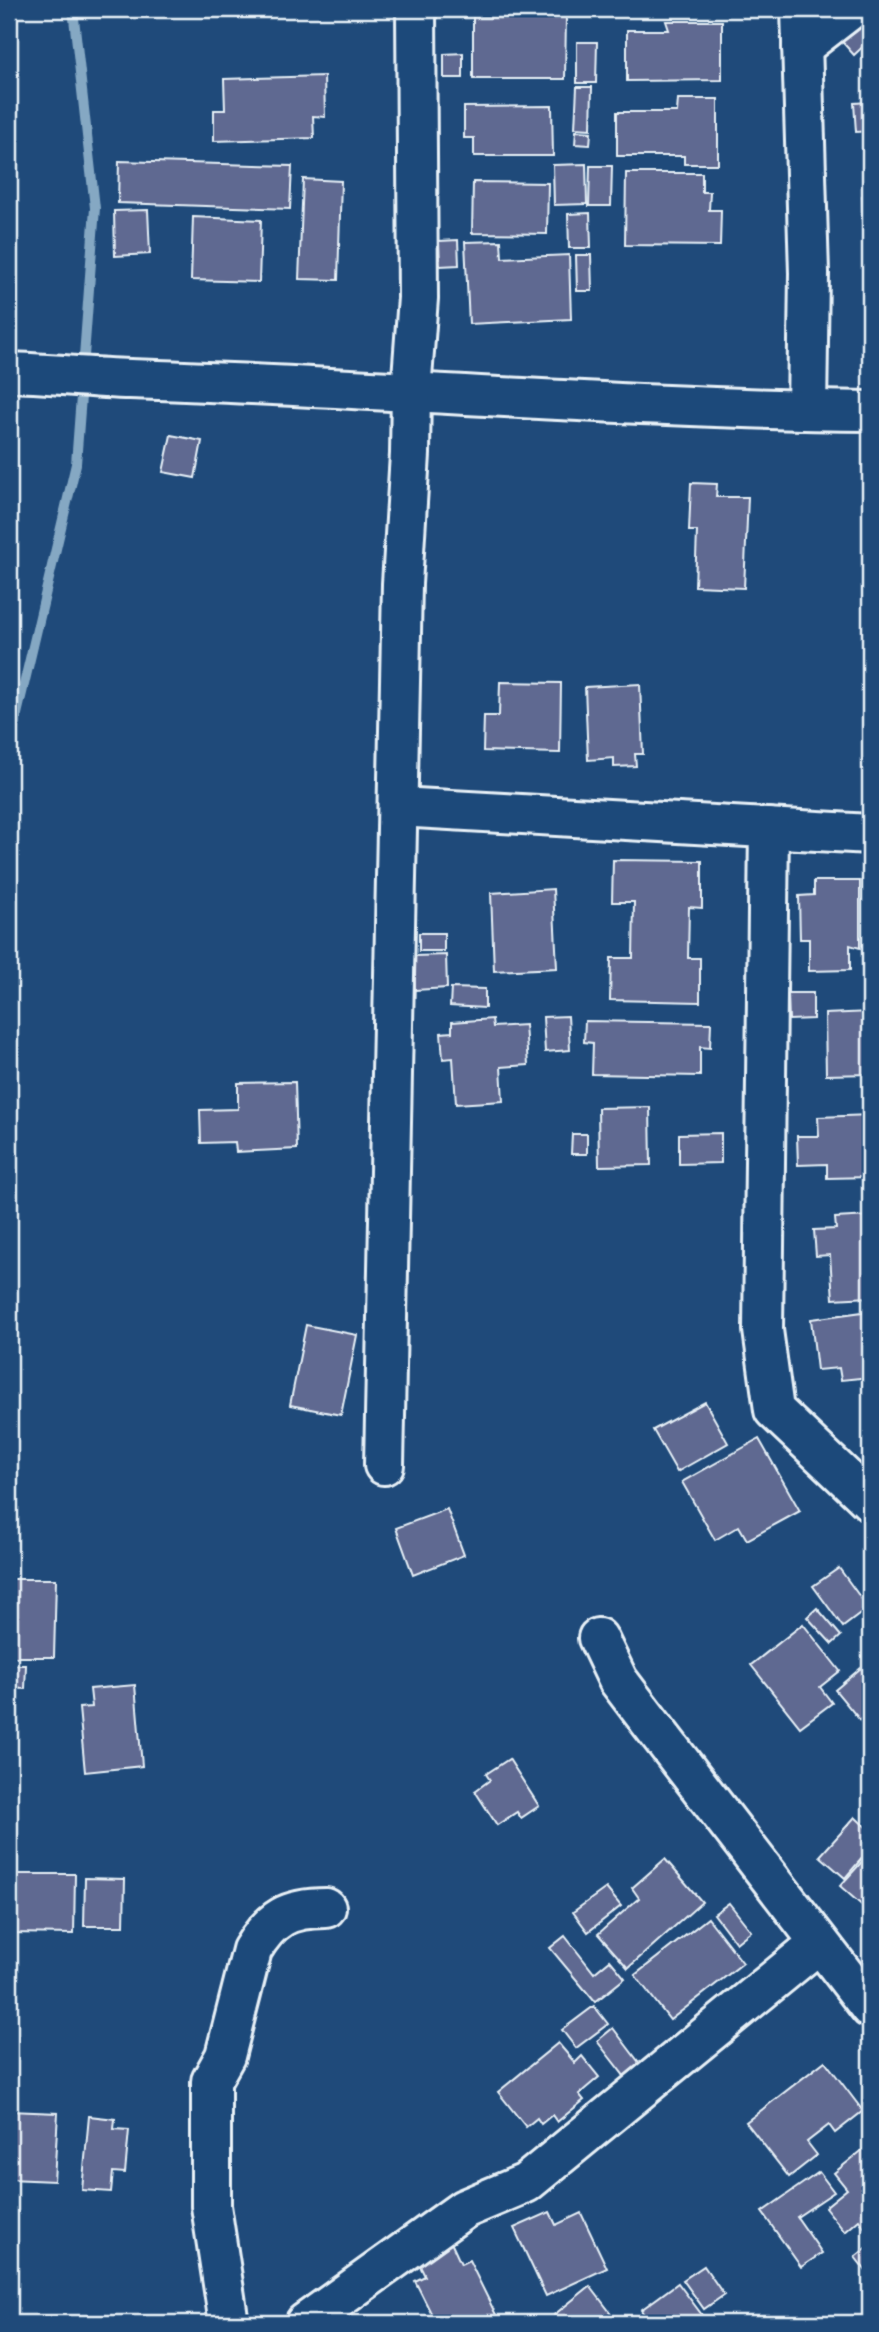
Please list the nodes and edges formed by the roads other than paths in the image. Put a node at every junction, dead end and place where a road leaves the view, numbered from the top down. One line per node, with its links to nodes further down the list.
1 (416, 9): 6 (street)
2 (801, 9): 4 (street)
3 (851, 9): 4 (street)
4 (802, 47): 7 (street)
5 (27, 372): 6 (street)
6 (411, 391): 7 (street); 9 (street)
7 (807, 410): 8 (street)
8 (870, 411)
9 (398, 807): 10 (street); 12 (street)
10 (769, 828): 11 (street); 13 (street)
11 (870, 834)
12 (384, 1465)
13 (870, 1501)
14 (598, 1638): 16 (street)
15 (326, 1908): 18 (street)
16 (818, 1944): 17 (street); 19 (street)
17 (870, 2008)
18 (229, 2323)
19 (305, 2323)

